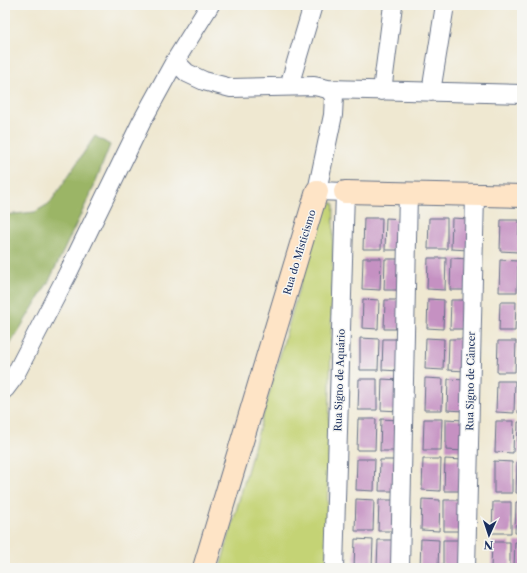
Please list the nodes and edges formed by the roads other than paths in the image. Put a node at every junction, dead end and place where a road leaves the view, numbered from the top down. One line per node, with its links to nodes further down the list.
1 (210, 5): 5 (street)
2 (313, 5): 6 (street)
3 (393, 5): 8 (street)
4 (445, 5): 9 (street)
5 (175, 61): 6 (street); 16 (street)
6 (289, 86): 7 (street)
7 (328, 89): 8 (street); 11 (street, Rua do Misticismo)
8 (382, 91): 9 (street)
9 (431, 92): 10 (street)
10 (522, 94)
11 (317, 191): 12 (street); 17 (street, Rua do Misticismo)
12 (345, 192): 13 (street); 18 (street, Rua Signo de Aquário)
13 (408, 193): 14 (street); 19 (street)
14 (475, 195): 15 (street); 20 (street, Rua Signo de Câncer)
15 (522, 196)
16 (5, 389)
17 (204, 568)
18 (334, 568)
19 (400, 568)
20 (466, 568)

